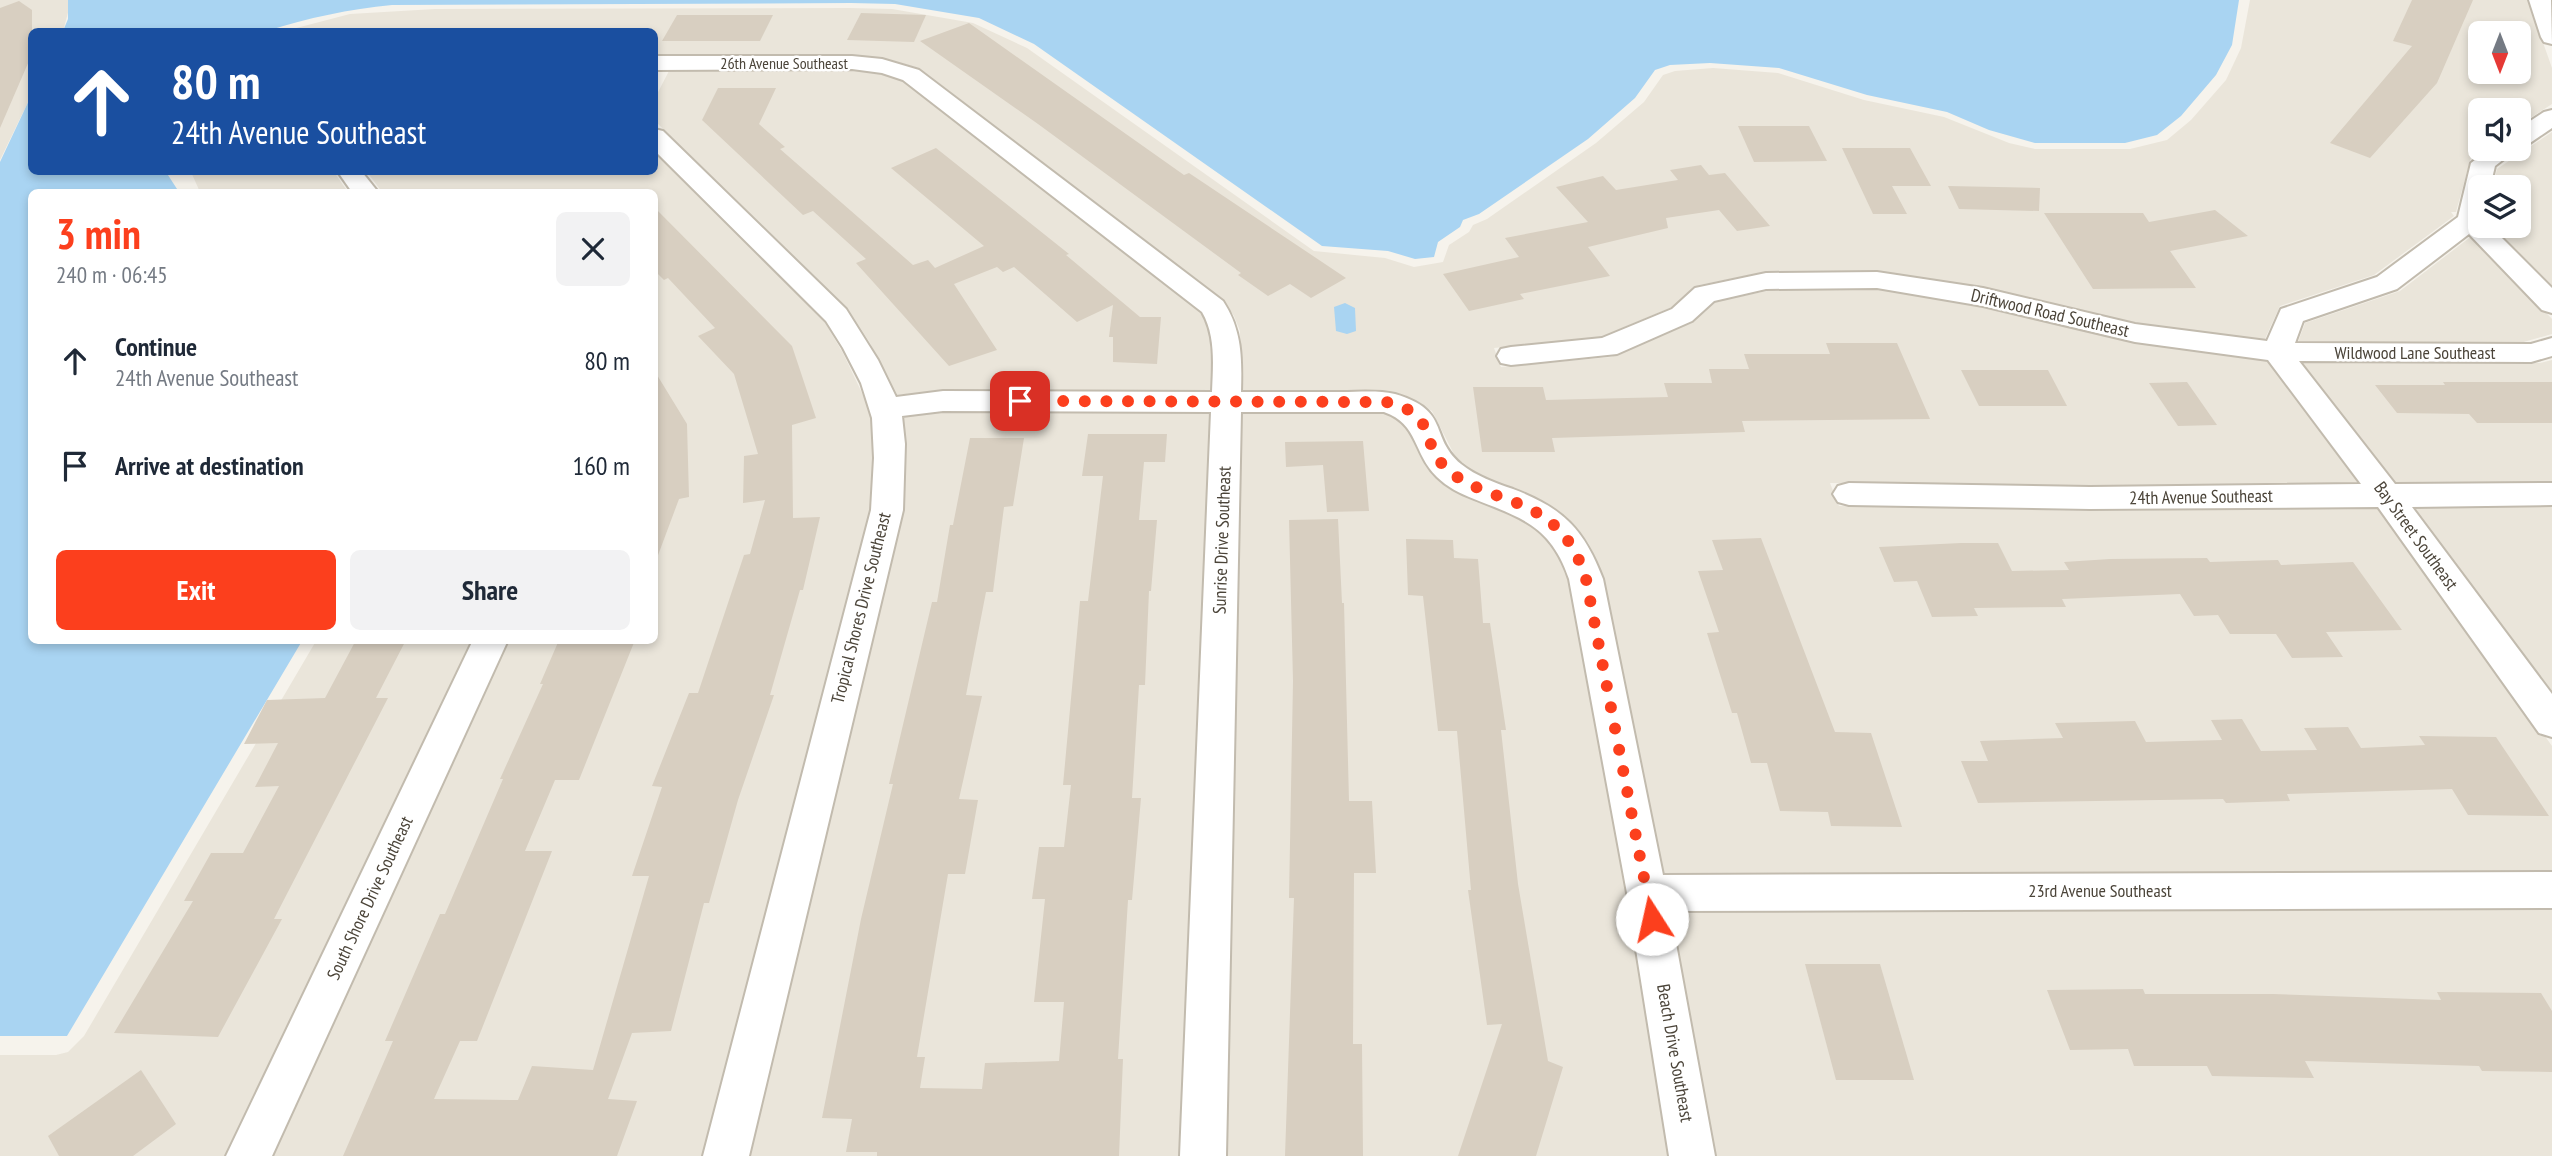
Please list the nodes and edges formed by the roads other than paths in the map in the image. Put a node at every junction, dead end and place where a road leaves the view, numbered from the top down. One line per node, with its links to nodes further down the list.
1 (2540, 0): 2 (street)
2 (2552, 37)
3 (658, 68): 4 (street, 26th Avenue Southeast)
4 (911, 75): 14 (street, Sunrise Drive Southeast)
5 (2552, 117): 6 (street)
6 (2531, 131)
7 (658, 140): 15 (street, Tropical Shores Drive Southeast)
8 (2468, 222): 12 (street)
9 (2488, 238): 10 (street)
10 (2552, 304)
11 (2552, 347): 12 (street, Wildwood Lane Southeast)
12 (2277, 352): 13 (street, Driftwood Road Southeast); 18 (street, Bay Street Southeast)
13 (1511, 356)
14 (1226, 402): 15 (street); 22 (street, Beach Drive Southeast); 25 (street, Sunrise Drive Southeast)
15 (886, 408): 24 (street, Tropical Shores Drive Southeast)
16 (1849, 494): 18 (street, 24th Avenue Southeast)
17 (2552, 494): 18 (street, 24th Avenue Southeast)
18 (2386, 495): 20 (street, Bay Street Southeast)
19 (489, 644): 23 (street, South Shore Drive Southeast)
20 (2552, 722)
21 (2552, 890): 22 (street, 23rd Avenue Southeast)
22 (1647, 892): 26 (street, Beach Drive Southeast)
23 (249, 1156)
24 (726, 1156)
25 (1203, 1156)
26 (1692, 1156)

